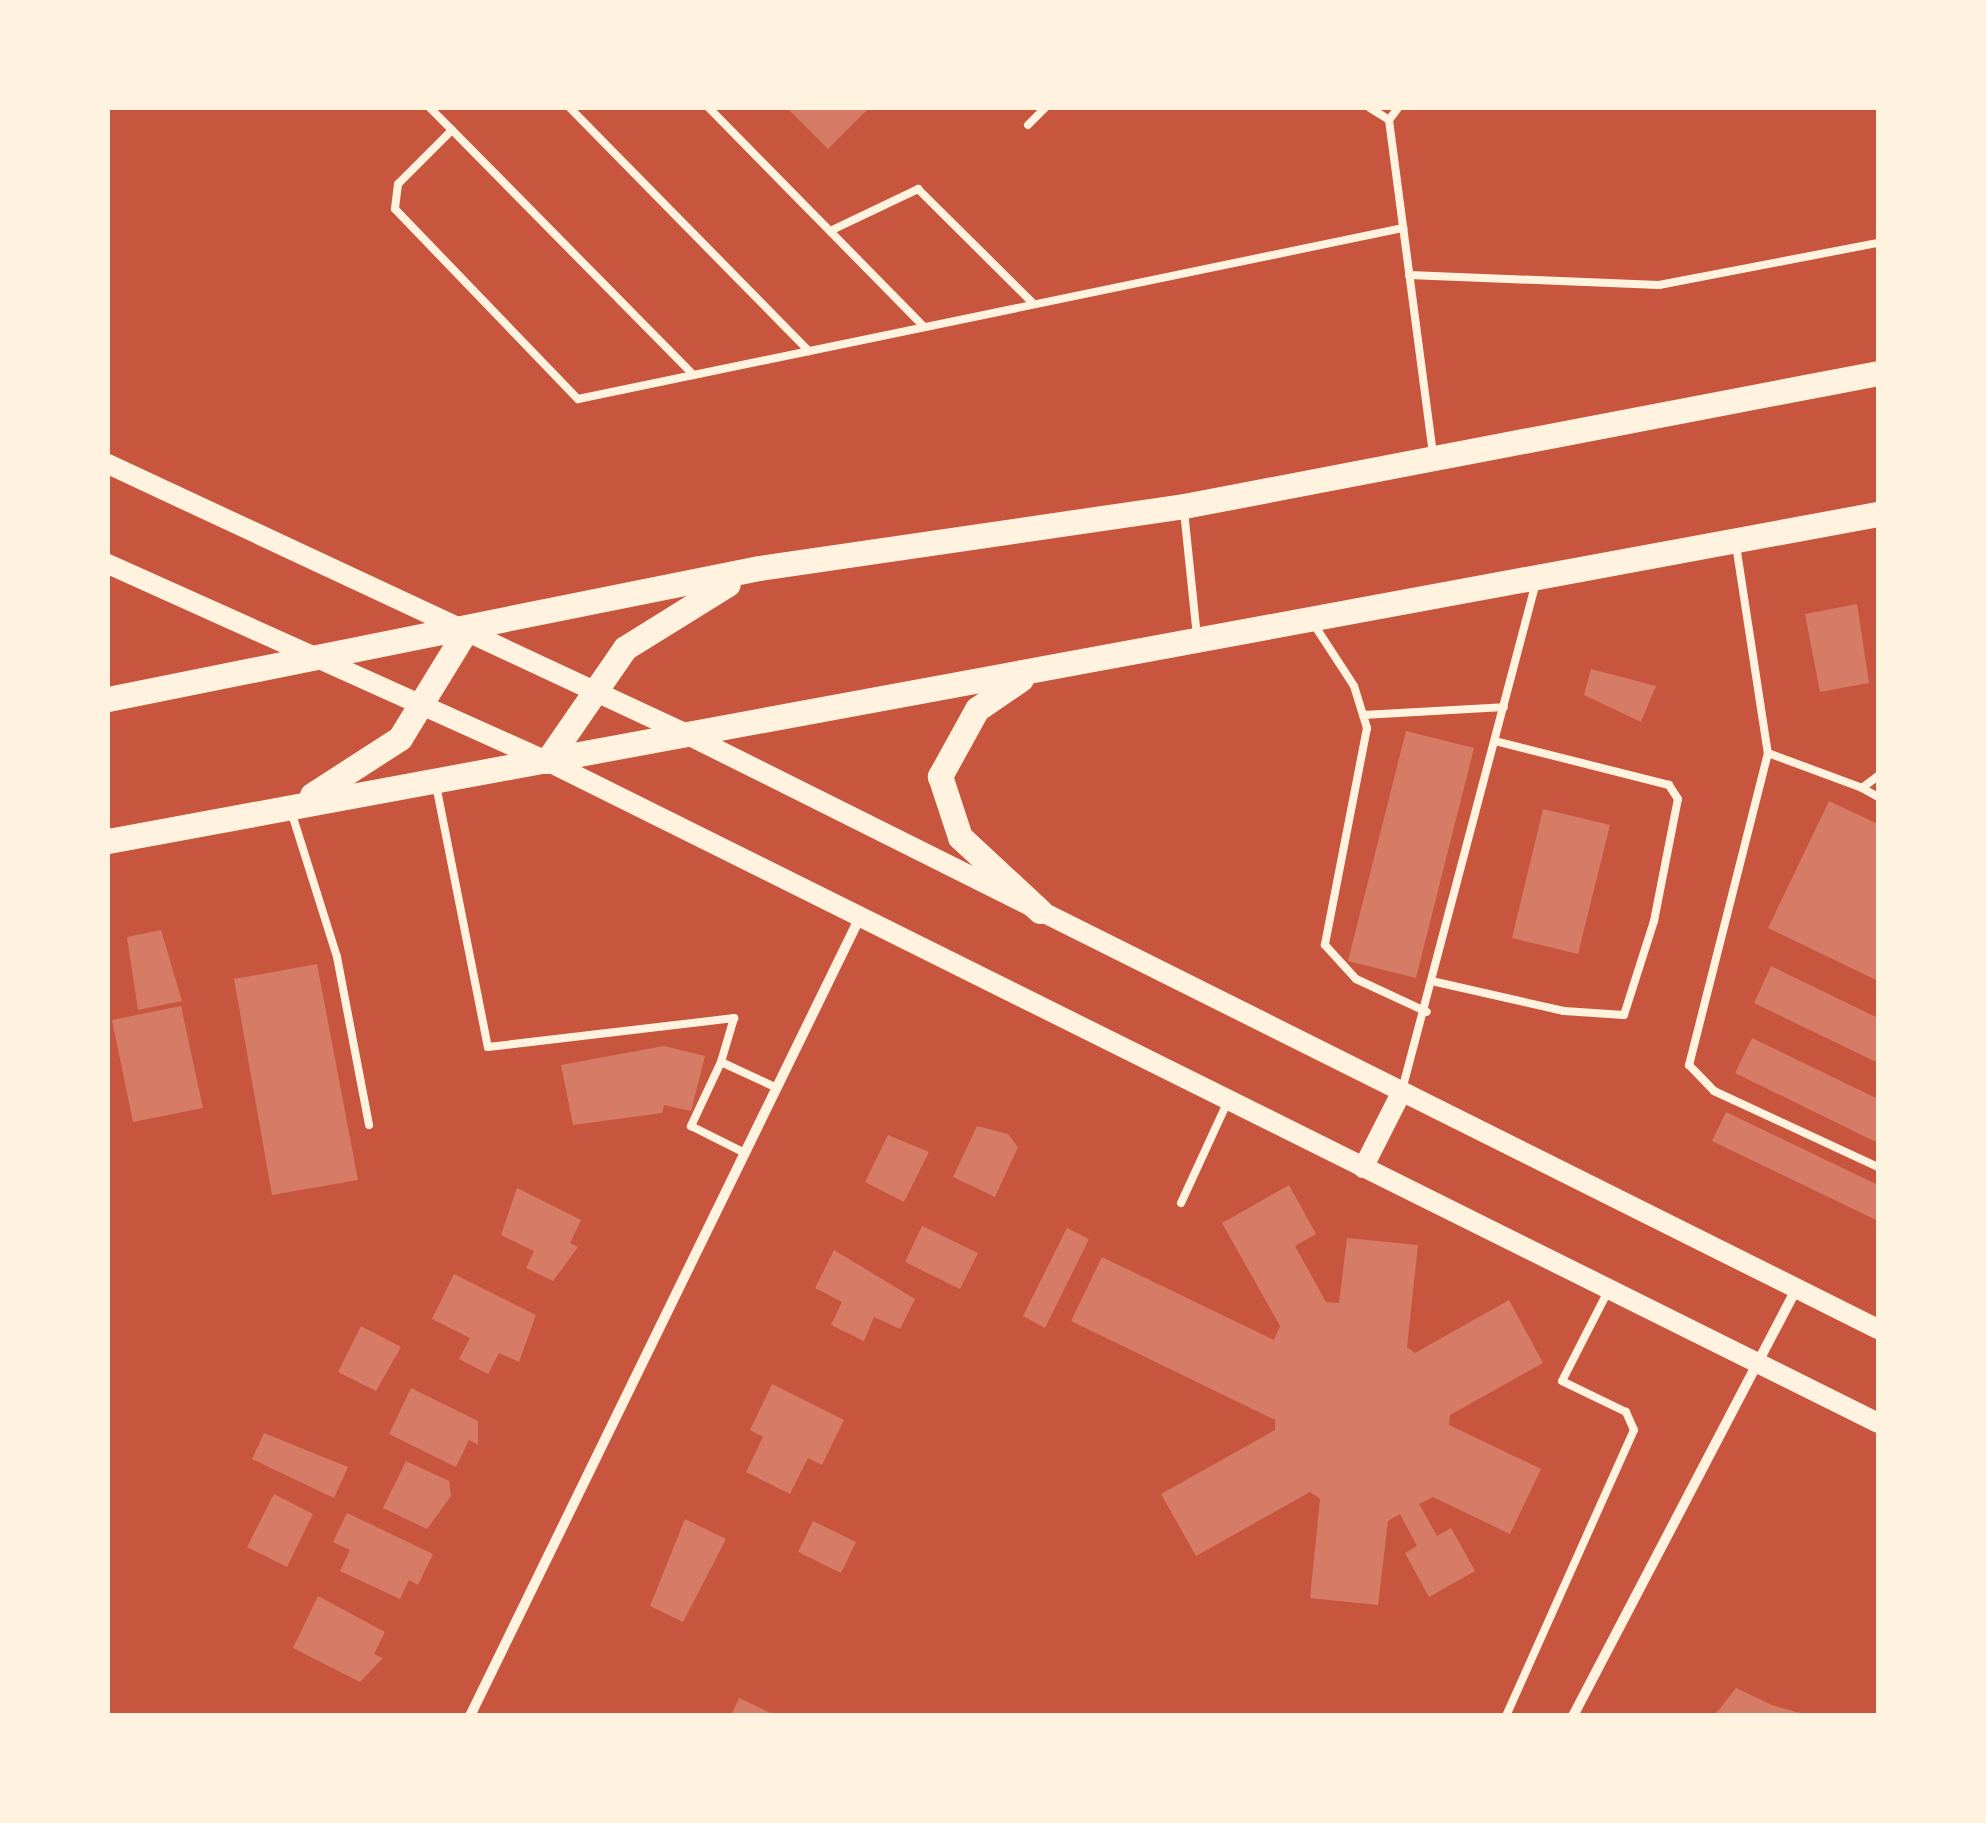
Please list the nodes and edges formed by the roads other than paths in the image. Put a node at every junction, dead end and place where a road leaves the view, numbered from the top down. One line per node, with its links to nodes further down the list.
1 (430, 108): 9 (lane)
2 (570, 108): 16 (lane)
3 (709, 108): 11 (lane)
4 (1045, 108): 8 (lane)
5 (1370, 108): 7 (lane)
6 (1398, 108): 7 (lane)
7 (1389, 120): 10 (lane)
8 (1028, 125)
9 (452, 130): 18 (lane); 18 (lane)
10 (1403, 228): 13 (lane); 14 (lane)
11 (830, 231): 14 (lane); 15 (lane)
12 (1878, 242): 13 (lane)
13 (1410, 275): 19 (lane)
14 (1034, 304): 15 (lane)
15 (924, 327): 16 (lane)
16 (809, 351): 18 (lane)
17 (1878, 372): 19 (main road)
18 (694, 375)
19 (1434, 460): 21 (main road)
20 (108, 464): 28 (main road)
21 (1184, 506): 25 (main road); 29 (lane)
22 (1878, 514): 23 (main road)
23 (1735, 541): 26 (main road); 39 (lane)
24 (108, 564): 30 (main road)
25 (759, 568): 28 (main road); 32 (main road)
26 (1537, 578): 27 (main road); 35 (lane)
27 (1311, 619): 29 (main road); 36 (lane)
28 (464, 632): 30 (main road); 32 (main road); 34 (main road)
29 (1198, 640): 31 (main road)
30 (318, 656): 33 (main road); 34 (main road)
31 (1032, 672): 37 (main road); 47 (main road)
32 (592, 691): 37 (main road); 40 (main road)
33 (108, 699)
34 (426, 705): 40 (main road); 45 (main road)
35 (1504, 707): 36 (lane); 38 (lane)
36 (1363, 715): 50 (lane)
37 (680, 731): 40 (main road); 47 (main road)
38 (1495, 741): 49 (lane); 49 (lane)
39 (1768, 752): 43 (lane); 57 (lane)
40 (547, 761): 42 (main road); 48 (main road)
41 (1878, 776): 43 (lane)
42 (435, 781): 45 (main road); 51 (lane)
43 (1862, 788): 44 (lane)
44 (1878, 797)
45 (290, 807): 46 (main road); 55 (lane)
46 (108, 842)
47 (1040, 911): 53 (main road)
48 (861, 916): 52 (street); 54 (main road)
49 (1436, 982): 50 (lane)
50 (1427, 1012): 53 (lane)
51 (721, 1062): 52 (lane); 56 (lane)
52 (777, 1088): 56 (street)
53 (1401, 1093): 58 (main road); 60 (main road)
54 (1228, 1098): 58 (main road); 59 (lane)
55 (369, 1125)
56 (745, 1153): 65 (street)
57 (1878, 1167)
58 (1363, 1168): 61 (main road)
59 (1181, 1203)
60 (1797, 1287): 62 (main road); 63 (street)
61 (1608, 1291): 63 (main road); 66 (lane)
62 (1878, 1329)
63 (1760, 1366): 64 (main road); 67 (street)
64 (1878, 1423)
65 (470, 1716)
66 (1506, 1716)
67 (1572, 1716)

